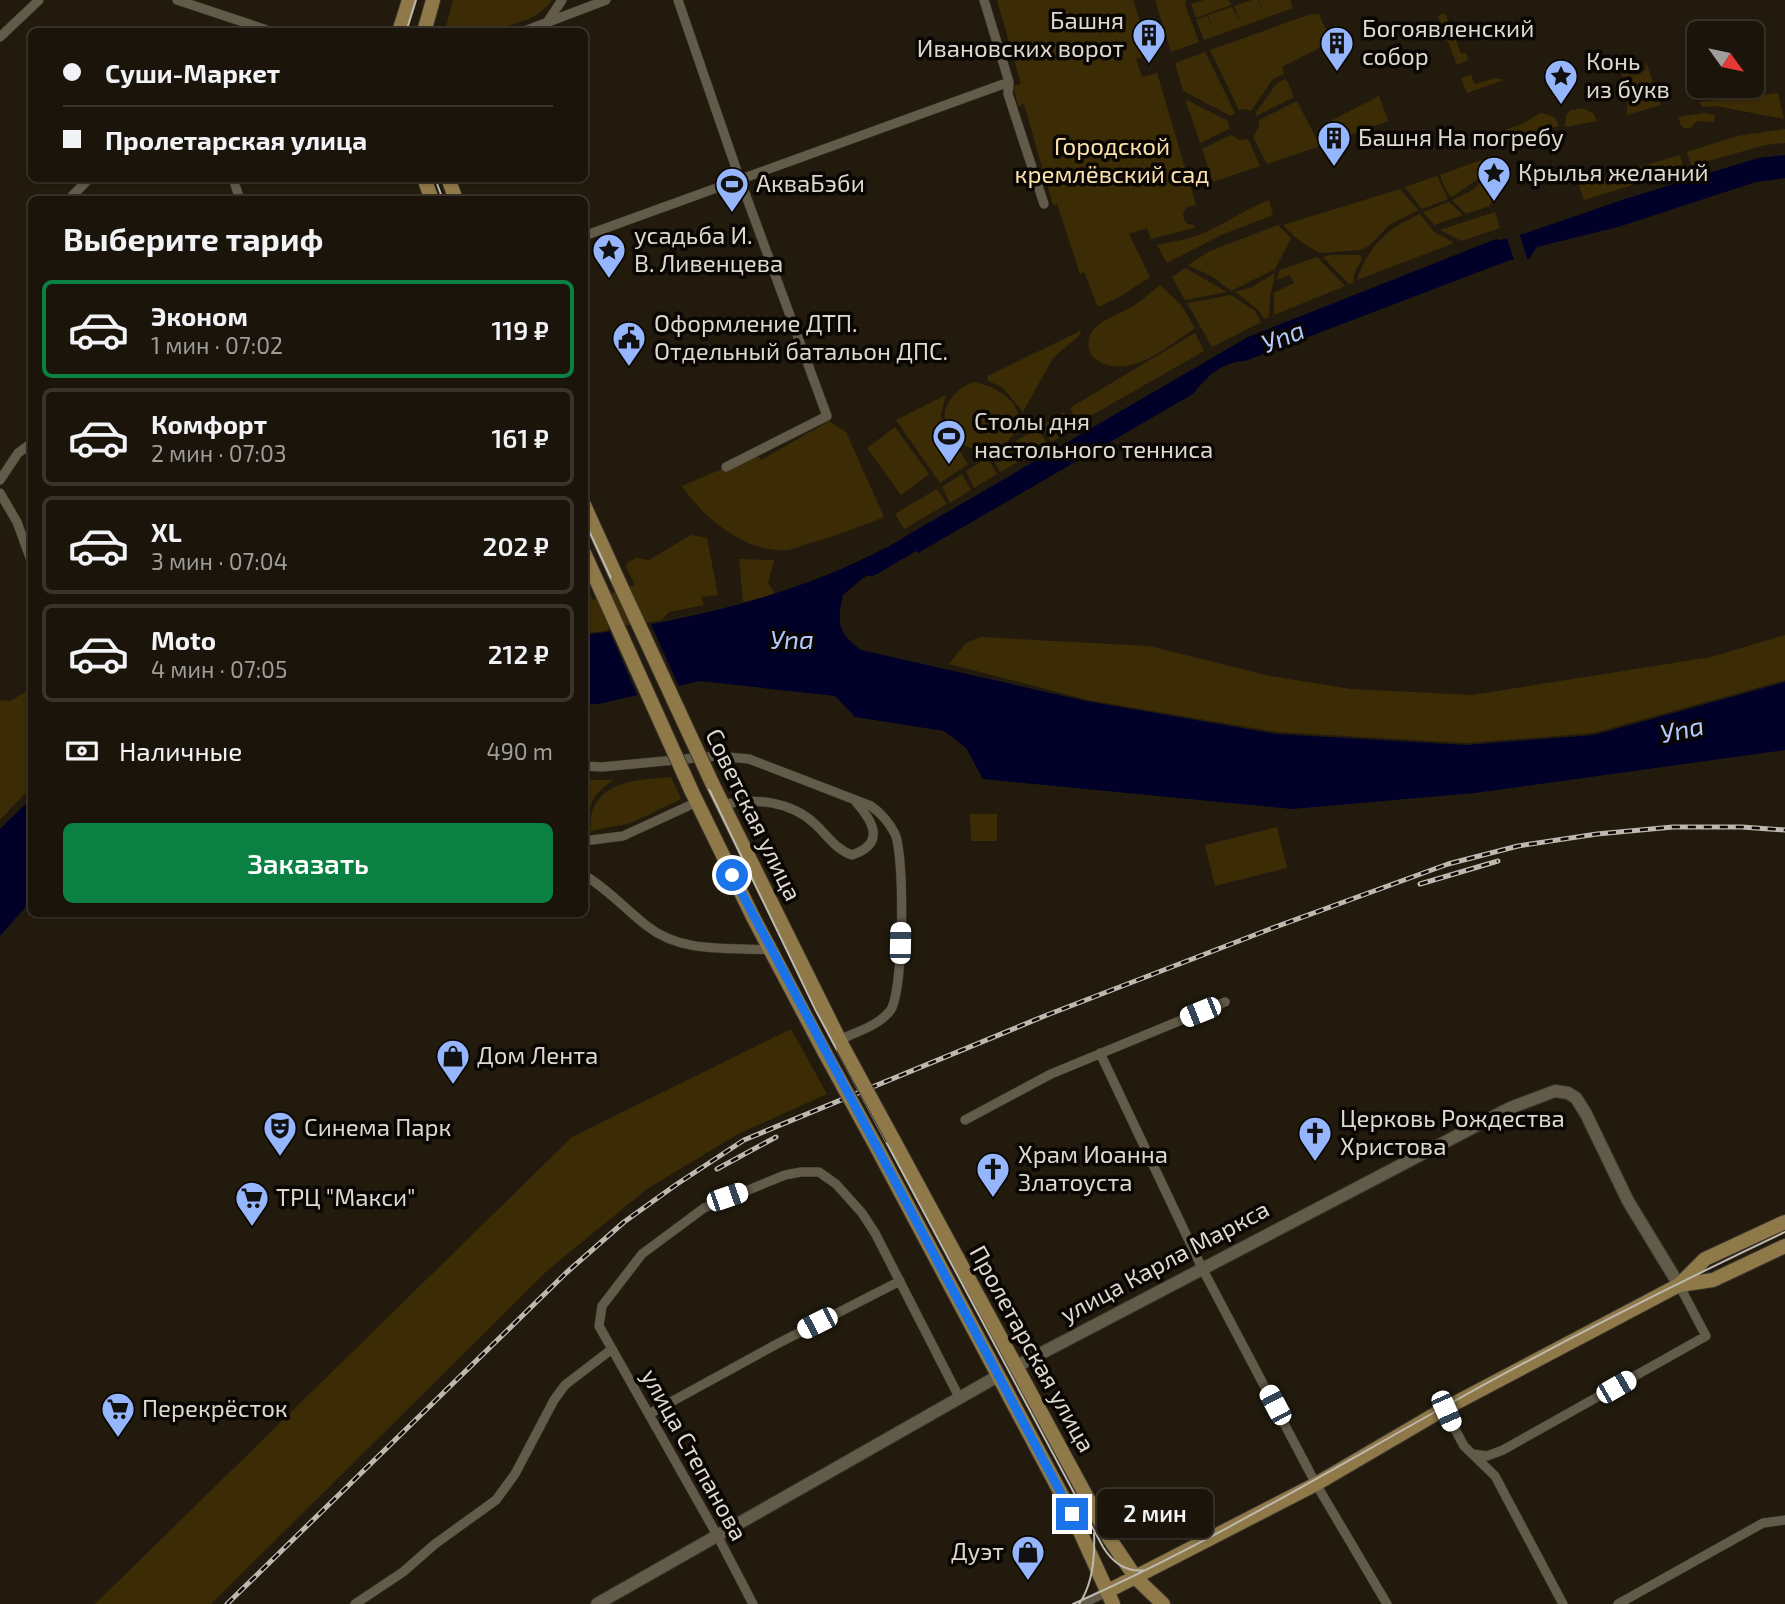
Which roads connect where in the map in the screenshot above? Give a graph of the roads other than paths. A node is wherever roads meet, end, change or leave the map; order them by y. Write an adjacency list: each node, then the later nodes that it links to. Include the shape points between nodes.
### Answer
1 (39, 0): 14 (street)
2 (177, 0): 10 (street)
3 (409, 0): 11 (main road)
4 (433, 0): 12 (main road)
5 (562, 0): 9 (street)
6 (606, 0): 9 (street)
7 (678, 0): 16 (street)
8 (984, 0): 15 (street)
9 (547, 22): 13 (street)
10 (261, 28)
11 (400, 28)
12 (425, 28)
13 (532, 28)
14 (0, 37)
15 (1009, 82): 16 (street); 19 (street)
16 (740, 179): 20 (street); 22 (street, via 827,416)
17 (86, 182): 18 (street)
18 (72, 196)
19 (1044, 204)
20 (588, 235)
21 (28, 446): 23 (street)
22 (726, 467)
23 (0, 480)
24 (0, 493): 26 (street)
25 (588, 514): 31 (main road, Советская улица, bridge)
26 (28, 552)
27 (588, 562): 29 (main road, Советская улица, bridge)
28 (588, 766): 30 (street, via 749,759)
29 (694, 797): 32 (street, via 623,836); 34 (main road, Советская улица)
30 (853, 800): 31 (street, via 873,824 874,834 862,852 852,855 794,809 764,802); 36 (street, via 882,814 899,851 899,988 891,1010)
31 (722, 805): 36 (main road, Советская улица)
32 (588, 840)
33 (588, 877): 34 (street, via 649,928 673,941 696,947)
34 (771, 950): 40 (main road, Советская улица, bridge)
35 (1225, 1002): 37 (street)
36 (841, 1043): 39 (main road, Советская улица, bridge)
37 (1100, 1053): 38 (street); 43 (street)
38 (965, 1120)
39 (892, 1139): 47 (main road, Пролетарская улица)
40 (877, 1148): 48 (main road, Пролетарская улица)
41 (1785, 1222): 45 (main road, via 1705,1259)
42 (1785, 1246): 45 (main road, via 1713,1280)
43 (1202, 1268): 45 (street, улица Карла Маркса, via 1510,1108 1555,1091 1576,1098 1628,1200); 47 (street, улица Карла Маркса); 53 (street)
44 (900, 1281): 46 (street, улица Степанова, via 862,1213 836,1184 819,1172 801,1171 704,1208 642,1254 602,1306 599,1326); 49 (street); 51 (street)
45 (1679, 1284): 50 (main road); 52 (street, via 1706,1336 1503,1450 1487,1456)
46 (612, 1349): 51 (street, улица Степанова); 58 (street, via 565,1385 496,1500)
47 (1016, 1367): 48 (main road, улица Карла Маркса); 56 (main road, Пролетарская улица, via 1109,1538)
48 (998, 1376): 49 (street, улица Карла Маркса); 57 (main road, Пролетарская улица, via 1072,1514)
49 (959, 1396): 55 (street, улица Карла Маркса)
50 (1444, 1409): 52 (street); 53 (main road)
51 (649, 1414): 55 (street, улица Степанова)
52 (1473, 1454): 64 (street, via 1495,1476)
53 (1316, 1484): 56 (main road); 63 (street)
54 (1785, 1521): 65 (street, via 1763,1524)
55 (717, 1535): 59 (street, улица Карла Маркса); 60 (street, улица Степанова)
56 (1136, 1578): 57 (main road); 62 (main road, Пролетарская улица)
57 (1110, 1598): 61 (street)
58 (355, 1604)
59 (597, 1604)
60 (753, 1604)
61 (1082, 1604)
62 (1163, 1604)
63 (1387, 1604)
64 (1563, 1604)
65 (1618, 1604)

